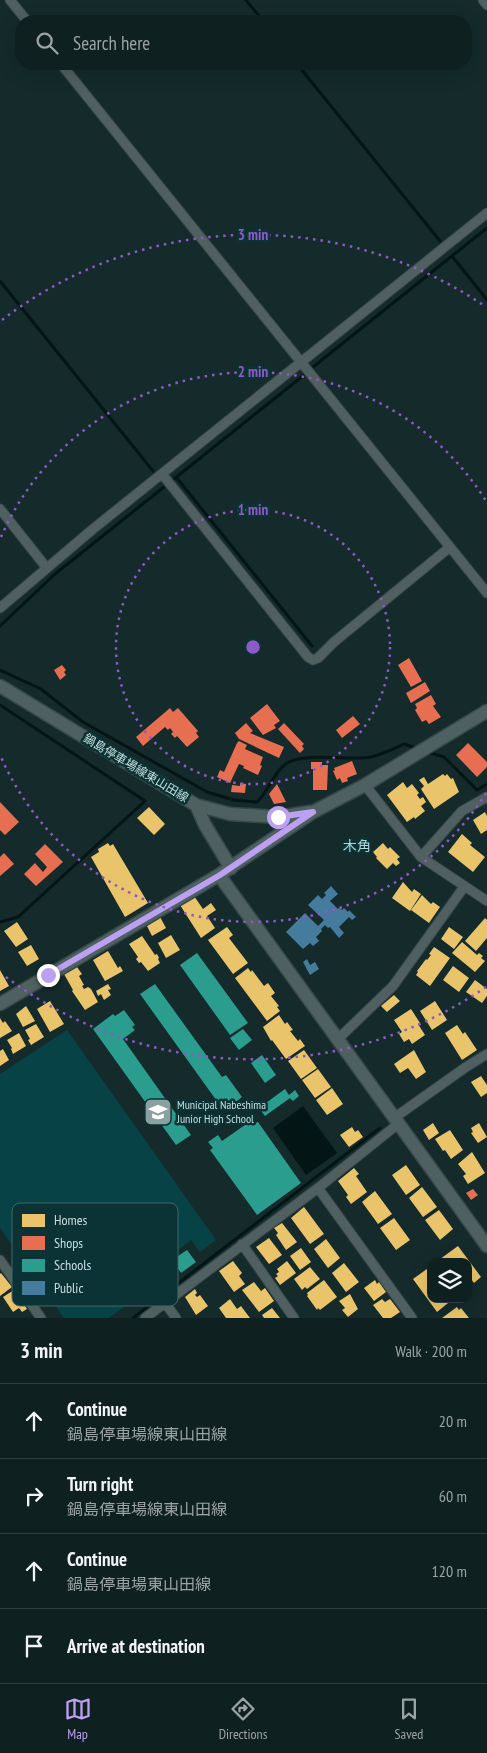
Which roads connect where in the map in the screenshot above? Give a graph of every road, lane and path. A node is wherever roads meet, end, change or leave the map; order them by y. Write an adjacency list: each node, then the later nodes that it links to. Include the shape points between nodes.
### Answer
1 (10, 0): 4 (street)
2 (483, 0): 3 (street)
3 (487, 5)
4 (22, 15)
5 (66, 70): 7 (street)
6 (487, 213): 7 (street)
7 (302, 362): 8 (street); 10 (street)
8 (162, 474): 10 (street, via 313,660); 11 (street)
9 (0, 510): 11 (street)
10 (450, 547): 12 (street)
11 (46, 567): 13 (street)
12 (487, 593)
13 (0, 608)
14 (0, 686): 18 (main road, 鍋島停車場線東山田線)
15 (487, 711): 16 (main road, 鍋島停車場線東山田線)
16 (364, 785): 19 (main road, 鍋島停車場線東山田線); 20 (street)
17 (487, 797): 20 (street, via 462,811)
18 (196, 805): 19 (main road, 鍋島停車場線東山田線, via 230,814 278,817); 21 (main road)
19 (313, 812): 21 (main road, 鍋島停車場線東山田線)
20 (421, 857): 23 (street)
21 (231, 868): 22 (main road, 鍋島停車場線東山田線)
22 (220, 875): 25 (main road, 鍋島停車場線東山田線); 26 (main road)
23 (464, 886): 24 (street); 26 (street, via 393,986)
24 (487, 901)
25 (0, 1004)
26 (338, 1039): 28 (main road)
27 (487, 1054): 28 (street)
28 (396, 1121): 29 (street); 31 (main road)
29 (318, 1188): 30 (street); 40 (street)
30 (242, 1244): 34 (street); 39 (street)
31 (487, 1246)
32 (0, 1260): 33 (street)
33 (12, 1279)
34 (178, 1293)
35 (161, 1306): 37 (street)
36 (167, 1306): 38 (street)
37 (145, 1318)
38 (176, 1318)
39 (294, 1318)
40 (412, 1318)

